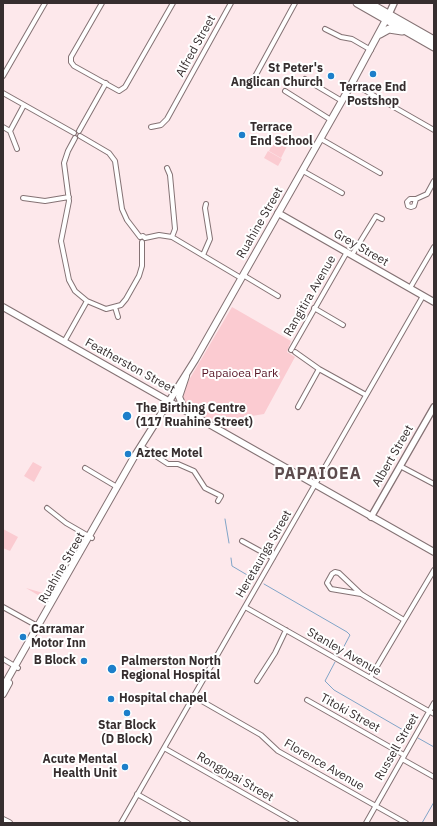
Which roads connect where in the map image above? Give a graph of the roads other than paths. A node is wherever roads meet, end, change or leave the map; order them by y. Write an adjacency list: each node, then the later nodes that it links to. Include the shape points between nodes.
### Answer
1 (45, 3): 16 (street)
2 (102, 3): 19 (street, via 71,62)
3 (173, 3): 19 (street, via 122,91)
4 (232, 3): 27 (street, Alfred Street, via 165,122)
5 (296, 3): 18 (street)
6 (357, 3): 9 (highway)
7 (370, 3): 9 (highway)
8 (394, 3): 9 (street, Ruahine Street)
9 (388, 17): 11 (main road, Ruahine Street); 12 (highway); 13 (highway)
10 (326, 29): 15 (street, via 340,37 352,39)
11 (380, 34): 12 (highway, via 394,28); 15 (main road, Ruahine Street)
12 (412, 34): 14 (highway)
13 (434, 40)
14 (434, 47)
15 (370, 50): 20 (main road, Ruahine Street)
16 (3, 76)
17 (305, 79): 23 (street)
18 (252, 82)
19 (106, 83): 30 (street)
20 (352, 83): 23 (main road, Ruahine Street); 28 (street)
21 (285, 91): 25 (street)
22 (3, 93): 24 (street)
23 (342, 101): 25 (main road, Ruahine Street)
24 (24, 105): 29 (street); 31 (street)
25 (331, 120): 34 (main road, Ruahine Street)
26 (3, 127): 29 (street)
27 (152, 127)
28 (434, 130)
29 (10, 131): 35 (street)
30 (79, 131): 31 (street); 32 (street)
31 (74, 133): 33 (street)
32 (80, 136): 33 (street); 48 (street, via 109,153 115,161 122,209)
33 (75, 138): 41 (street, via 64,163)
34 (320, 139): 37 (main road, Ruahine Street); 38 (street)
35 (17, 149)
36 (167, 168): 47 (street, via 170,175 174,229)
37 (302, 171): 40 (street); 45 (main road, Ruahine Street)
38 (380, 173)
39 (434, 181): 43 (street, via 427,194)
40 (342, 193)
41 (69, 197): 42 (street, via 45,201); 56 (street, via 61,246 69,280 75,292)
42 (23, 198)
43 (416, 199)
44 (206, 204): 51 (street, via 204,208 210,239)
45 (278, 213): 50 (street, Grey Street); 52 (main road, Ruahine Street)
46 (382, 219): 50 (street, Rangitira Avenue, via 376,216)
47 (172, 237): 48 (street); 51 (street)
48 (142, 239): 59 (street, via 142,266 139,276 126,299)
49 (434, 247): 53 (street)
50 (349, 254): 53 (street, Grey Street); 60 (street, Rangitira Avenue)
51 (202, 256): 52 (street)
52 (242, 277): 54 (street); 65 (main road, Ruahine Street)
53 (410, 288): 55 (street, Grey Street)
54 (278, 296)
55 (423, 296): 57 (street, Grey Street); 66 (street, Heretaunga Street)
56 (87, 301): 59 (street, via 106,309); 63 (street)
57 (434, 302)
58 (3, 307): 63 (main road, Featherston Street)
59 (115, 307): 61 (street)
60 (314, 308): 62 (street); 64 (street, Rangitira Avenue, via 293,351)
61 (118, 317)
62 (343, 325)
63 (64, 342): 67 (main road, Featherston Street)
64 (319, 369): 66 (street); 68 (street)
65 (186, 373): 67 (main road, Ruahine Street); 70 (main road, via 179,397)
66 (366, 396): 74 (street, Heretaunga Street)
67 (169, 402): 70 (main road, Featherston Street); 71 (main road, Ruahine Street)
68 (298, 407)
69 (434, 407): 72 (street, Albert Street)
70 (185, 409): 74 (main road, Featherston Street)
71 (140, 449): 76 (main road, Ruahine Street); 77 (street, via 168,464 176,463 194,471 205,488 221,496); 80 (main road, Ruahine Street)
72 (400, 466): 75 (street); 79 (street, Albert Street)
73 (85, 468): 76 (street)
74 (315, 484): 79 (main road, Featherston Street); 83 (street, Heretaunga Street)
75 (434, 484)
76 (117, 487): 80 (main road, Ruahine Street)
77 (218, 501)
78 (47, 508): 80 (street, via 66,523)
79 (371, 517): 82 (main road, Featherston Street)
80 (91, 537): 89 (main road, Ruahine Street)
81 (242, 542): 83 (street)
82 (434, 552)
83 (273, 558): 87 (street, Heretaunga Street)
84 (434, 570): 88 (street)
85 (361, 594): 85 (street, via 339,573 332,574 327,583 331,589); 88 (street)
86 (3, 607): 89 (street)
87 (245, 607): 90 (street, Stanley Avenue); 97 (street, Heretaunga Street)
88 (404, 620): 93 (street)
89 (39, 627): 92 (main road, Ruahine Street)
90 (286, 630): 93 (street, Stanley Avenue); 94 (street)
91 (3, 659): 92 (street)
92 (16, 667): 95 (main road, Ruahine Street); 96 (main road, Ruahine Street)
93 (370, 678): 100 (street, Stanley Avenue)
94 (257, 681)
95 (3, 687)
96 (3, 694)
97 (193, 696): 102 (street, Heretaunga Street); 106 (street, Florence Avenue, via 261,734 278,751)
98 (307, 700): 103 (street, Titoki Street)
99 (434, 703): 100 (street, Russell Street)
100 (429, 712): 101 (street, Stanley Avenue); 103 (street, Russell Street)
101 (434, 714)
102 (164, 748): 105 (street, Heretaunga Street); 111 (street, Rongopai Street)
103 (403, 757): 104 (street, Titoki Street); 106 (street, Russell Street)
104 (434, 777)
105 (137, 794): 109 (street, Heretaunga Street); 110 (street)
106 (375, 805): 112 (street, Russell Street); 113 (street, Florence Avenue)
107 (3, 820): 108 (main road)
108 (9, 823)
109 (121, 823)
110 (188, 823)
111 (296, 823)
112 (366, 823)
113 (406, 823)

